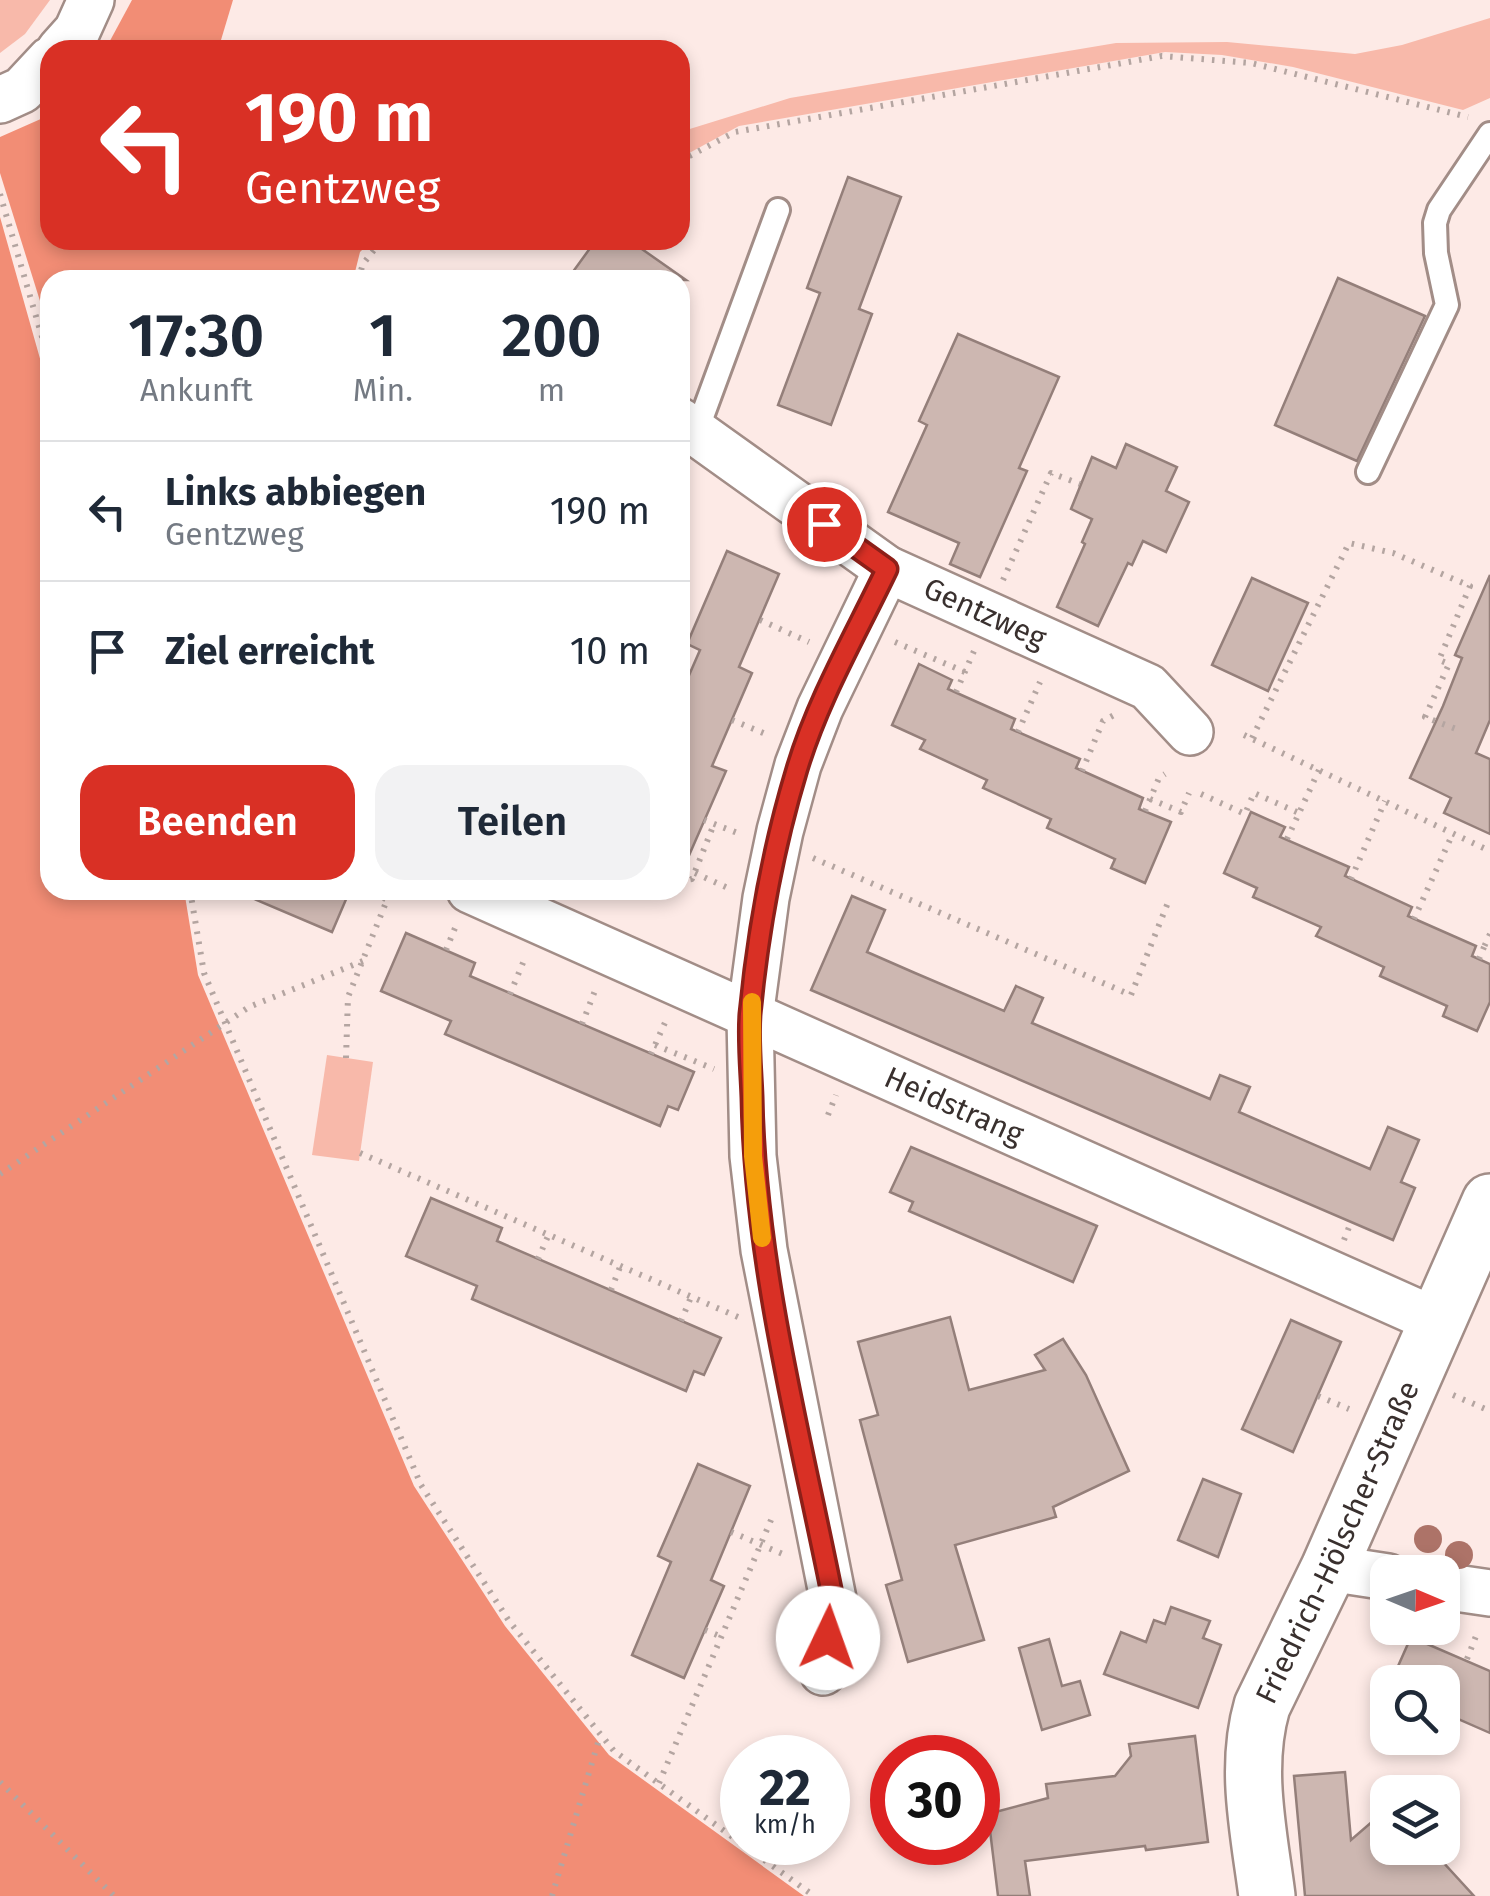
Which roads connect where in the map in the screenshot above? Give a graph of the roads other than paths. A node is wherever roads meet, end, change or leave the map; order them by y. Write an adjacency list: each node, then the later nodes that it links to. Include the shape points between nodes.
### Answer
1 (91, 0): 2 (street)
2 (70, 40)
3 (40, 71): 4 (street)
4 (0, 100)
5 (1490, 134): 9 (lane, via 1438,210 1436,254 1447,305)
6 (778, 210): 7 (lane)
7 (690, 422)
8 (690, 428): 10 (street, Gentzweg)
9 (1368, 472)
10 (887, 569): 11 (street, Gentzweg, via 984,625 1148,687); 13 (street, via 798,764 766,898)
11 (1190, 732)
12 (464, 904): 13 (street, Heidstrang)
13 (750, 1017): 15 (street, Heidstrang); 20 (street, via 753,1156 764,1250 834,1604)
14 (1488, 1213): 15 (street, Friedrich-Hölscher-Straße)
15 (1439, 1322): 16 (street, Friedrich-Hölscher-Straße)
16 (1330, 1568): 17 (street); 21 (street, Friedrich-Hölscher-Straße, via 1256,1728 1252,1775)
17 (1370, 1574)
18 (1460, 1594): 19 (street)
19 (1487, 1605)
20 (823, 1672)
21 (1267, 1896)

